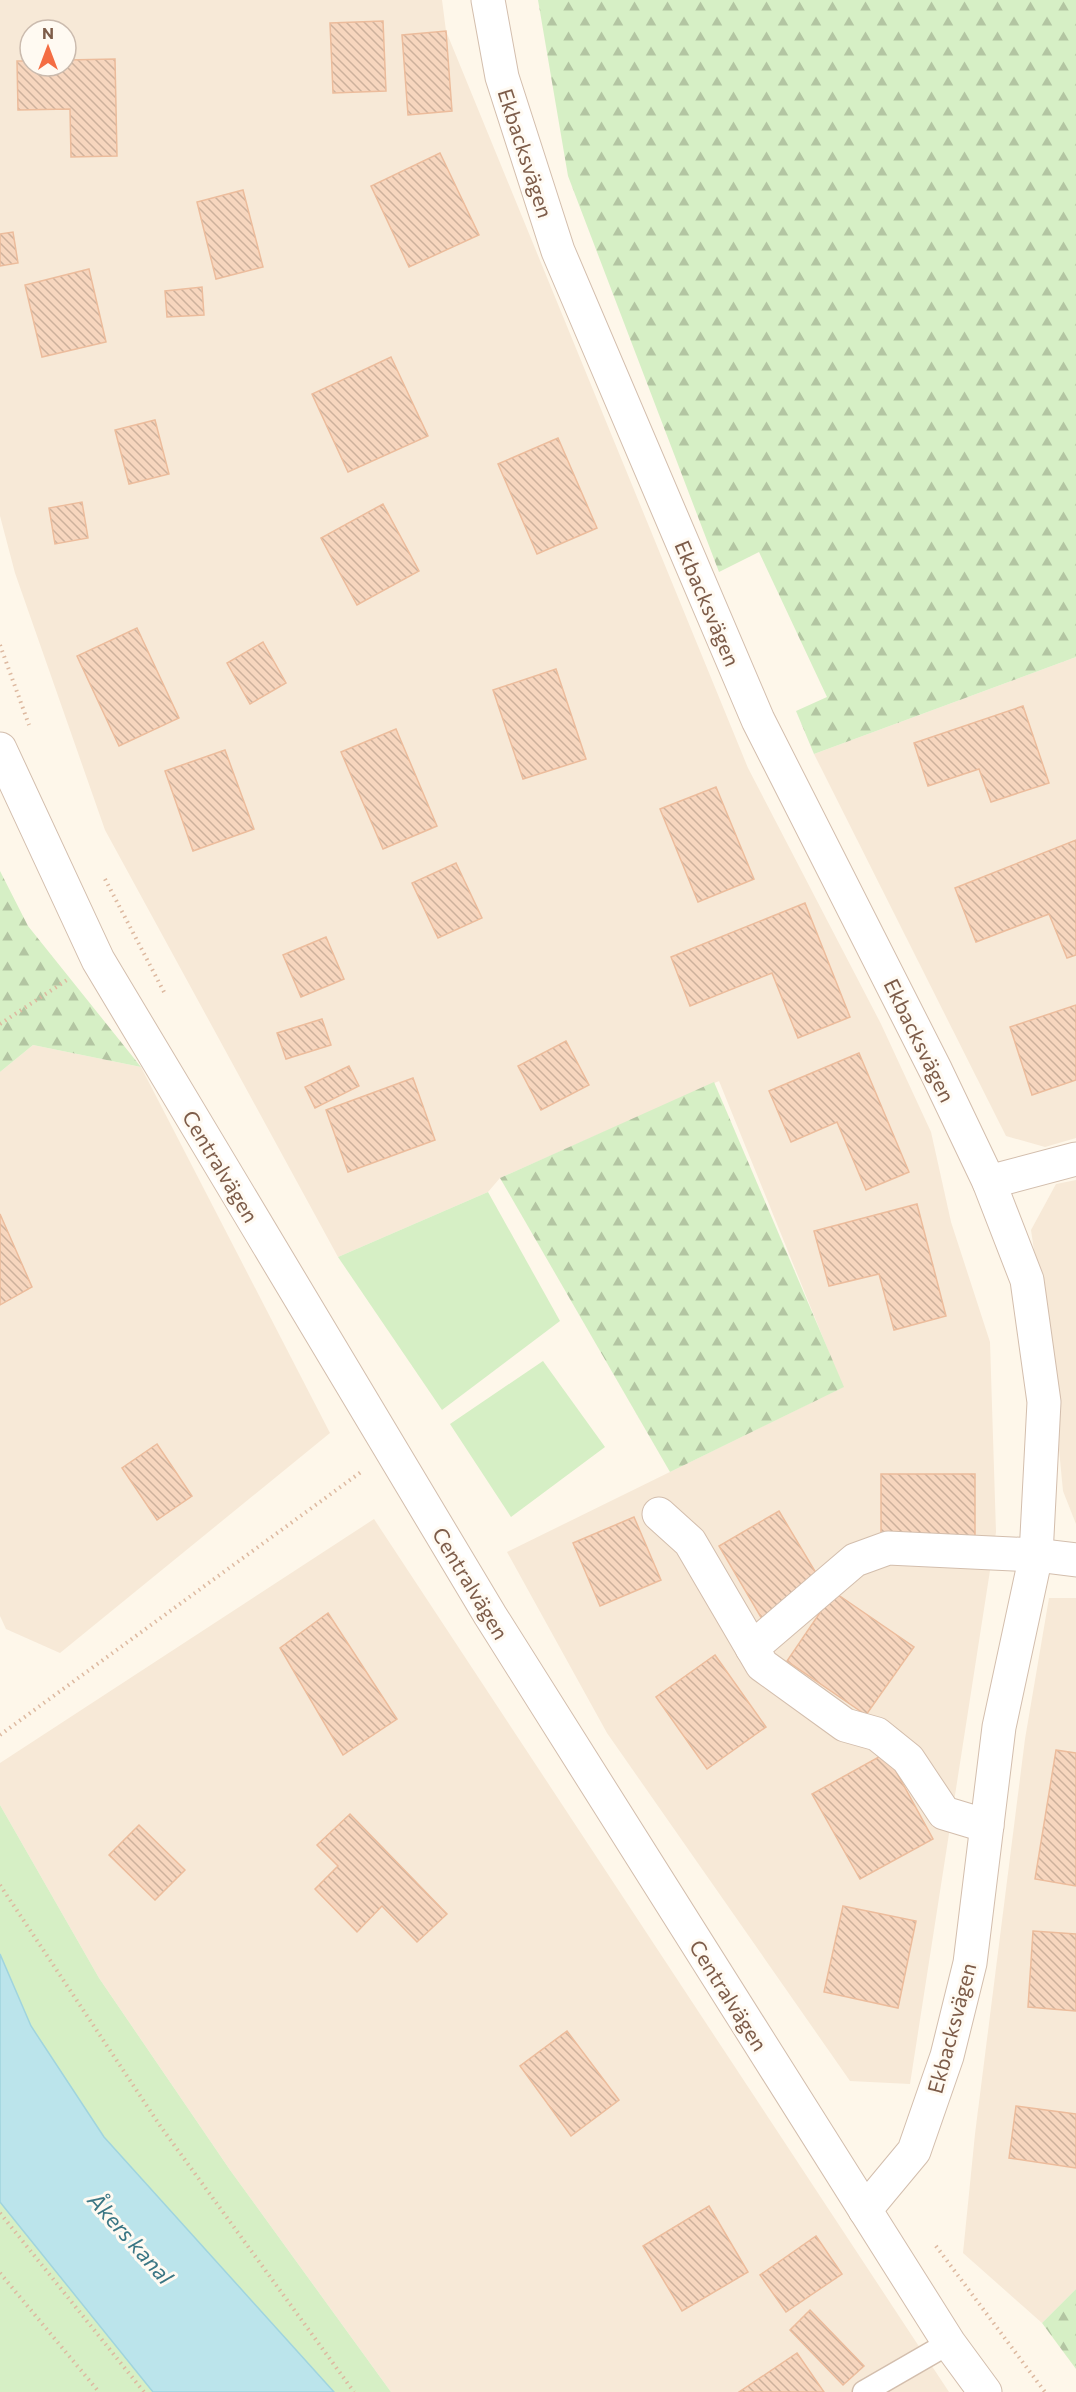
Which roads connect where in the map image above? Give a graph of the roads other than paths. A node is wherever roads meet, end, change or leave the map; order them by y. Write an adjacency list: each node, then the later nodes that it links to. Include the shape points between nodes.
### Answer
1 (488, 0): 4 (street, Ekbacksvägen, via 502,77 558,251 758,720)
2 (0, 749): 10 (street, Centralvägen, via 98,960 496,1625)
3 (1076, 1159): 4 (street)
4 (988, 1182): 6 (street, Ekbacksvägen, via 1027,1280 1044,1402)
5 (659, 1514): 8 (street, via 690,1542)
6 (1036, 1555): 7 (street); 8 (street, via 888,1548 855,1560); 9 (street, Ekbacksvägen, via 999,1727)
7 (1076, 1560)
8 (752, 1648): 9 (street, via 762,1665 845,1725 877,1734 908,1759 944,1814)
9 (987, 1826): 10 (street, Ekbacksvägen, via 970,1963 947,2056 914,2151)
10 (865, 2210): 11 (street, Centralvägen)
11 (949, 2343): 12 (lane); 13 (street, Centralvägen)
12 (864, 2392)
13 (985, 2392)

